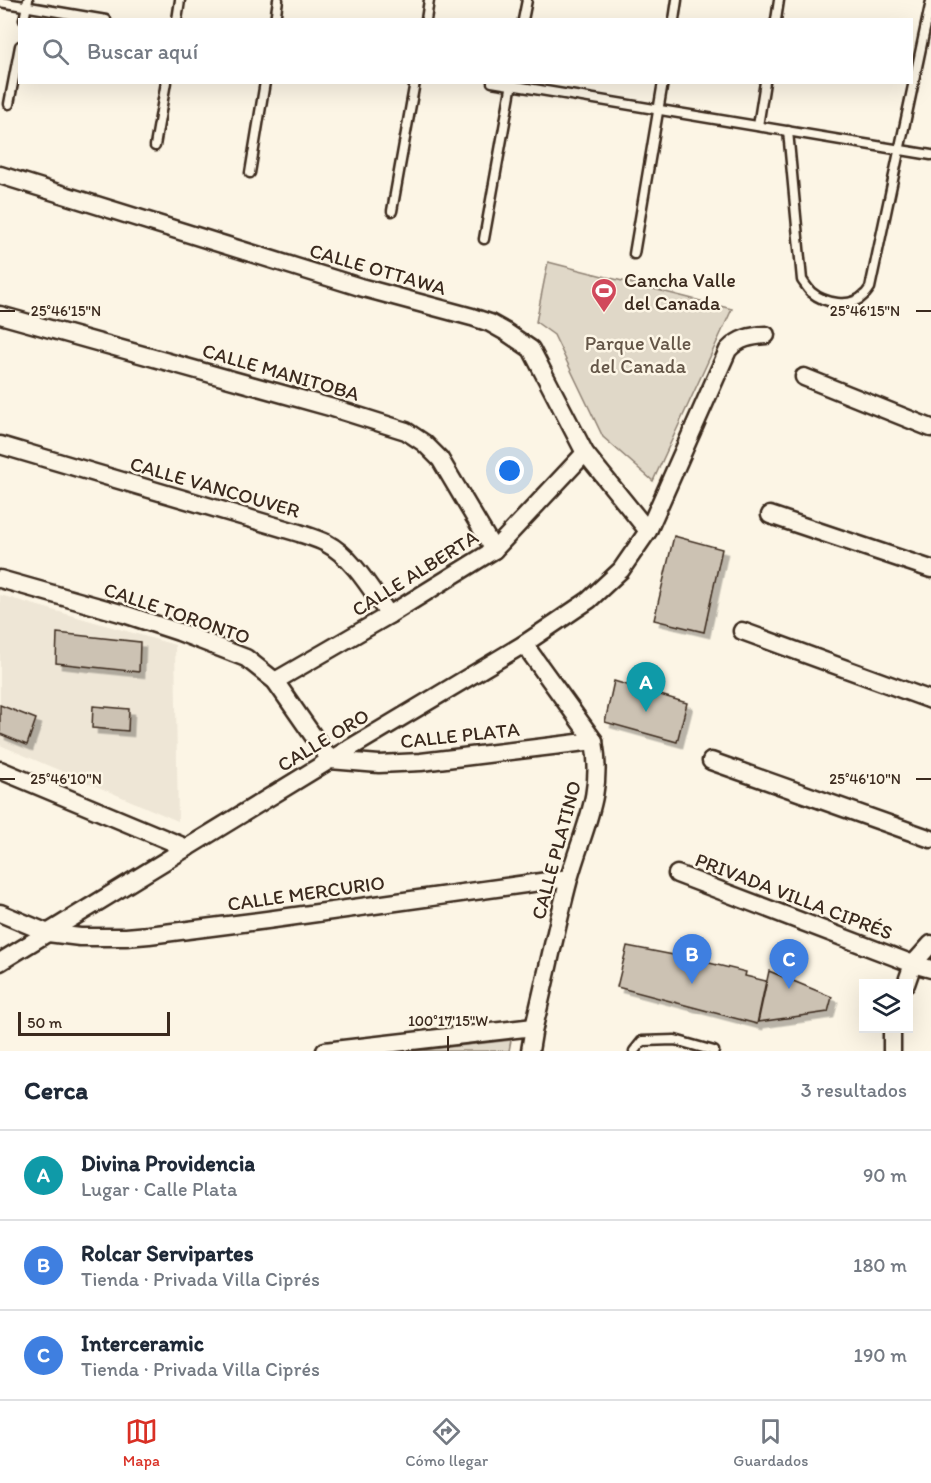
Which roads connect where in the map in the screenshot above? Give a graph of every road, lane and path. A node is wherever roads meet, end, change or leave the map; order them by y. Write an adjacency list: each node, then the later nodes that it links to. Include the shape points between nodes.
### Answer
1 (180, 0): 12 (lane)
2 (278, 0): 13 (lane)
3 (429, 0): 14 (lane)
4 (527, 0): 15 (lane)
5 (677, 0): 16 (lane)
6 (779, 0): 17 (lane)
7 (931, 1): 30 (lane)
8 (0, 2): 9 (lane)
9 (27, 3): 10 (lane); 11 (lane)
10 (24, 18)
11 (97, 18)
12 (177, 18)
13 (275, 18)
14 (426, 18)
15 (523, 18)
16 (674, 18)
17 (776, 18)
18 (18, 57): 25 (lane)
19 (166, 84): 29 (lane)
20 (265, 84): 32 (lane)
21 (415, 84): 34 (lane)
22 (512, 84): 26 (lane); 35 (lane)
23 (663, 84): 26 (lane)
24 (765, 84): 27 (lane)
25 (9, 104)
26 (658, 110): 27 (lane); 36 (lane)
27 (758, 126): 28 (lane)
28 (788, 131): 30 (lane); 30 (lane, via 802,280 823,300 838,303 854,302 870,288)
29 (155, 146)
30 (900, 149): 31 (lane)
31 (931, 154)
32 (250, 173)
33 (0, 175): 42 (street, CALLE OTTAWA, via 360,287 490,323 531,350)
34 (392, 211)
35 (484, 239)
36 (634, 254)
37 (0, 315): 45 (street, CALLE MANITOBA, via 406,431 440,459)
38 (766, 335): 44 (street, CALLE ORO, via 740,340 728,350)
39 (804, 377): 40 (street)
40 (931, 428)
41 (0, 445): 48 (street, CALLE VANCOUVER, via 327,543 356,568)
42 (585, 453): 44 (street, CALLE OTTAWA); 45 (street, CALLE ALBERTA)
43 (770, 514): 46 (street)
44 (648, 531): 50 (street, CALLE ORO, via 605,587)
45 (494, 550): 48 (street, CALLE ALBERTA)
46 (931, 569)
47 (0, 579): 51 (street, CALLE TORONTO, via 179,632 246,658)
48 (389, 615): 51 (street, CALLE ALBERTA)
49 (742, 631): 52 (street)
50 (524, 644): 53 (street); 54 (street, CALLE ORO)
51 (276, 681): 54 (street, CALLE TORONTO)
52 (931, 700)
53 (594, 741): 54 (street, CALLE PLATA, via 421,762); 60 (street, CALLE PLATINO, via 597,783)
54 (330, 760): 58 (street, CALLE ORO)
55 (711, 761): 57 (street)
56 (0, 770): 58 (street)
57 (931, 839)
58 (187, 848): 62 (street, CALLE ORO)
59 (677, 874): 65 (street, PRIVADA VILLA CIPRÉS)
60 (569, 878): 62 (street, CALLE MERCURIO, via 149,935 102,938); 68 (street, CALLE PLATINO)
61 (0, 913): 62 (street, CALLE MERCURIO)
62 (48, 933): 64 (street, CALLE ORO)
63 (931, 944): 65 (street)
64 (0, 962)
65 (913, 964): 66 (street, PRIVADA VILLA CIPRÉS); 67 (street)
66 (931, 969)
67 (908, 979)
68 (534, 1027): 70 (street); 71 (street, CALLE PLATINO)
69 (892, 1033): 74 (street)
70 (325, 1051)
71 (530, 1051)
72 (634, 1051): 73 (lane, via 642,1041 675,1040)
73 (714, 1051)
74 (892, 1051)

